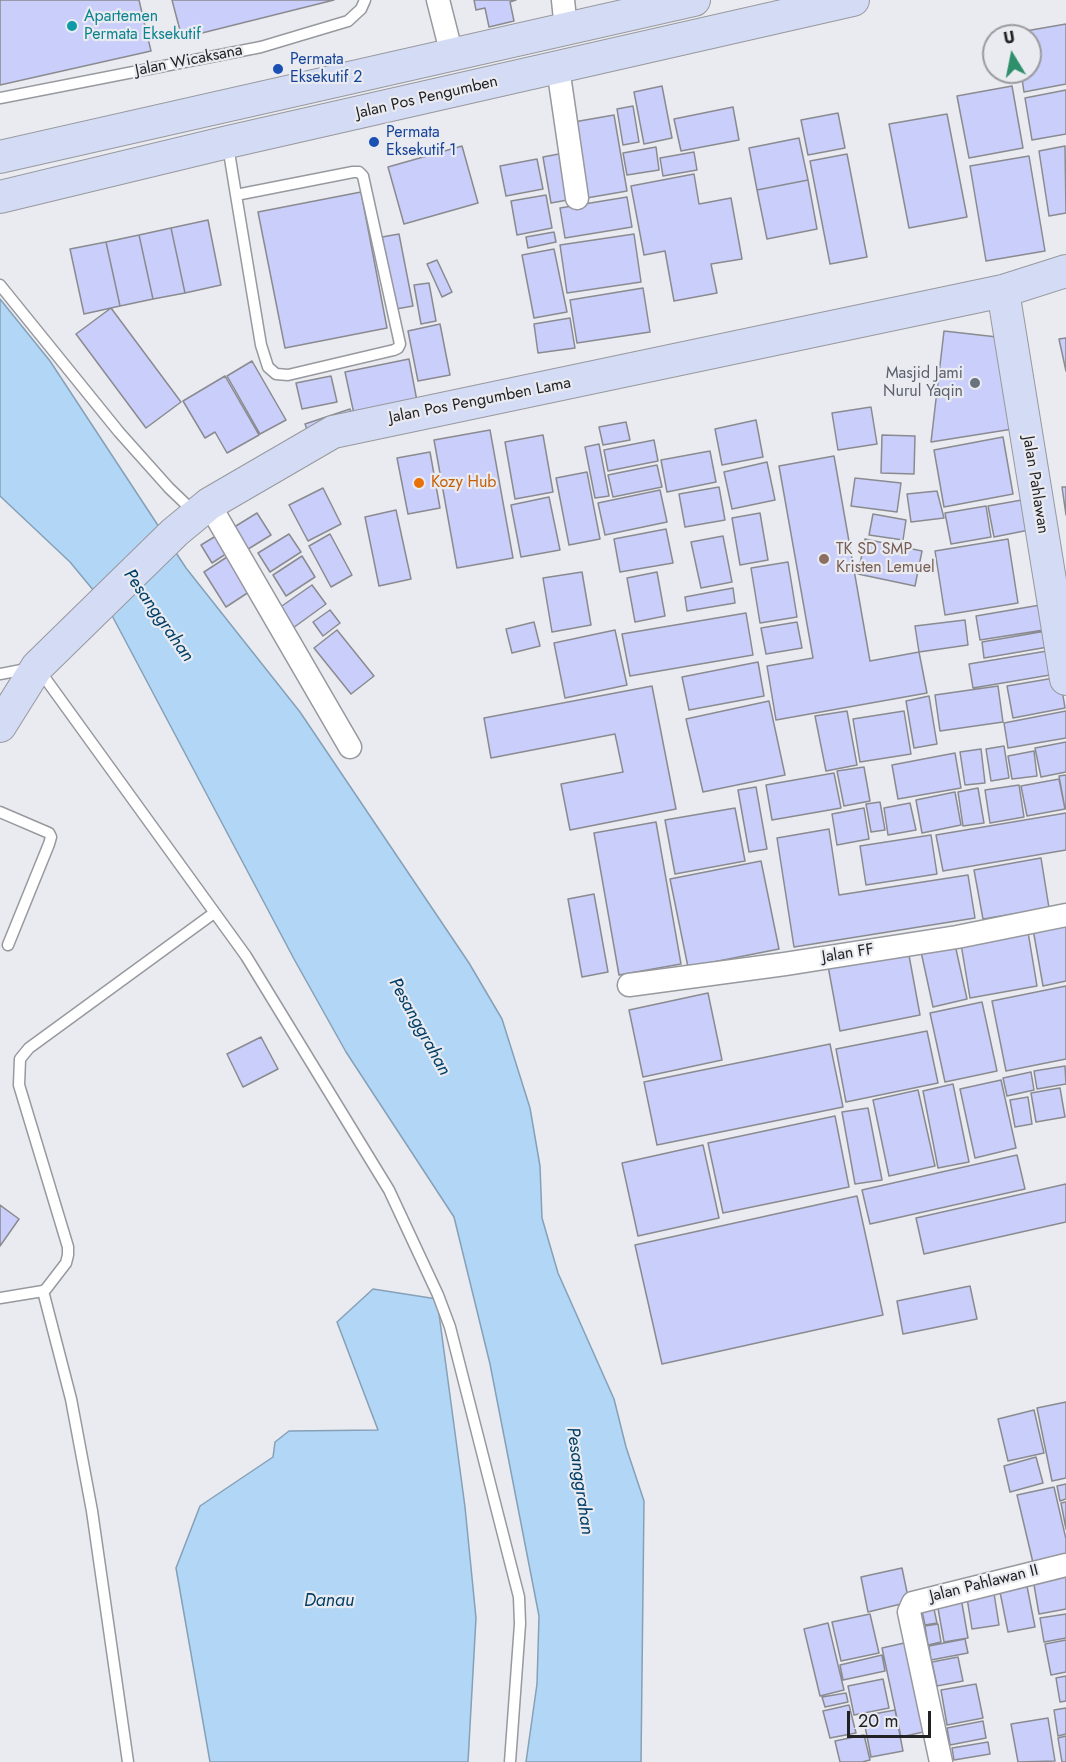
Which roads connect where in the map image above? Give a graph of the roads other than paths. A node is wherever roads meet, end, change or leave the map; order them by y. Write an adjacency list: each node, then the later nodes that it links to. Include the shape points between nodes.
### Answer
1 (365, 0): 8 (lane, Jalan Wicaksana, via 348,21 261,47)
2 (438, 0): 6 (street)
3 (694, 0): 5 (main road)
4 (854, 0): 7 (main road, Jalan Pos Pengumben)
5 (564, 15): 6 (main road)
6 (449, 41): 10 (main road)
7 (558, 69): 9 (main road, Jalan Pos Pengumben); 13 (street)
8 (0, 98)
9 (228, 142): 11 (lane); 12 (main road, Jalan Pos Pengumben)
10 (0, 158)
11 (236, 195): 11 (lane, via 359,172 363,176 398,348 288,375 272,372 261,345)
12 (0, 197)
13 (577, 198)
14 (1066, 271): 16 (main road, Jalan Pos Pengumben Lama)
15 (0, 285): 17 (lane, via 119,432)
16 (1003, 291): 17 (main road, Jalan Pos Pengumben Lama, via 333,432); 20 (main road, Jalan Pahlawan)
17 (194, 517): 18 (main road, Jalan Pos Pengumben Lama); 22 (street)
18 (37, 667): 19 (lane); 21 (main road, Jalan Pos Pengumben Lama); 24 (lane)
19 (0, 674)
20 (1066, 679)
21 (0, 726)
22 (350, 747)
23 (0, 812): 26 (lane, via 51,837)
24 (214, 913): 28 (lane, via 29,1048 20,1059 19,1086 69,1255); 32 (lane, via 246,956 389,1190 450,1326 519,1597)
25 (1066, 915): 27 (street, Jalan FF, via 957,937)
26 (8, 945)
27 (629, 985)
28 (43, 1291): 29 (lane); 31 (lane, via 71,1399 92,1511)
29 (0, 1298)
30 (1066, 1565): 33 (street, Jalan Pahlawan II, via 913,1603 909,1612)
31 (128, 1762)
32 (510, 1762)
33 (941, 1762)

